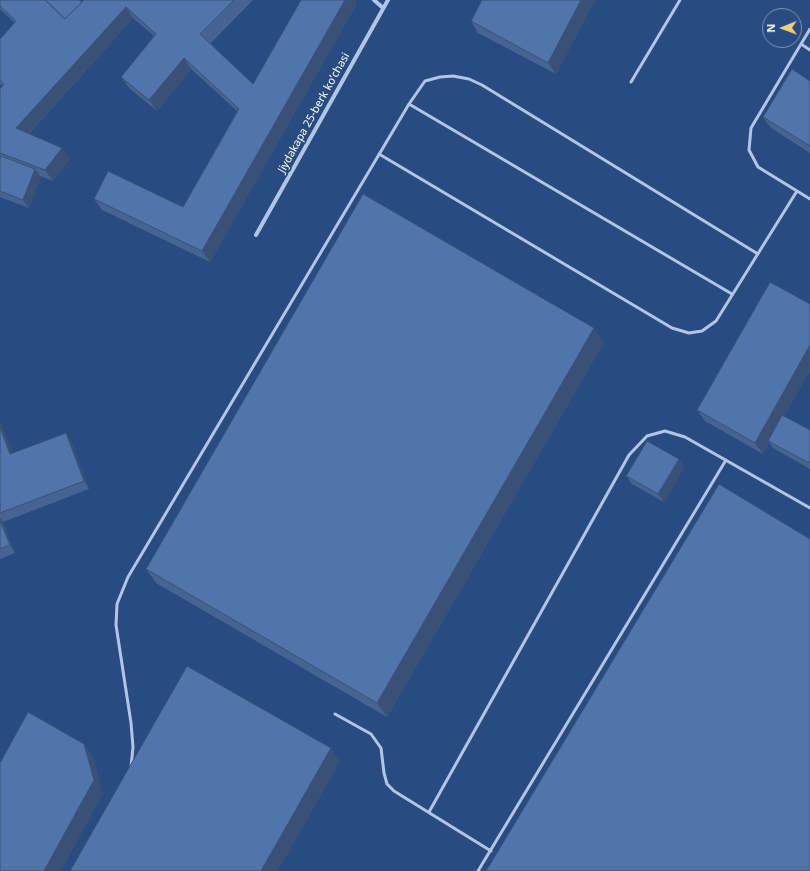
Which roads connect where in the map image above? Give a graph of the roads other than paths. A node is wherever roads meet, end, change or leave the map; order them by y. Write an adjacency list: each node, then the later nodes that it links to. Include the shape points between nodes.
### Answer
1 (374, 0): 4 (street)
2 (388, 0): 4 (street, Jiydakapa 25-berk koʼchasi)
3 (680, 0): 8 (lane)
4 (383, 8): 13 (street, Jiydakapa 25-berk koʼchasi)
5 (810, 29): 6 (lane)
6 (802, 42)
7 (799, 48): 11 (lane, via 751,128 749,150 758,167)
8 (631, 82)
9 (409, 104): 10 (lane); 14 (lane, via 425,81 453,76 475,82); 15 (lane)
10 (379, 154): 15 (lane, via 672,328 689,333 702,331 716,321); 19 (lane, via 128,577 117,604 116,625 133,747)
11 (797, 191): 12 (lane); 14 (lane)
12 (810, 199)
13 (256, 235)
14 (758, 254): 15 (lane)
15 (732, 294)
16 (726, 460): 17 (lane); 20 (lane, via 685,437 665,431 647,436 629,456); 21 (lane)
17 (810, 508)
18 (335, 714): 20 (lane, via 371,734 380,748 387,784)
19 (129, 774)
20 (429, 812): 21 (lane)
21 (491, 851): 22 (lane)
22 (478, 871)

